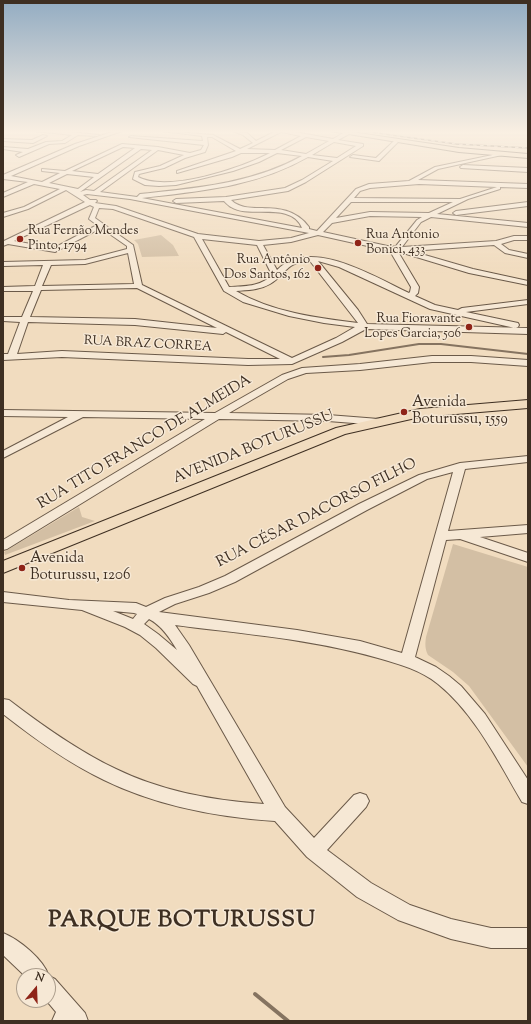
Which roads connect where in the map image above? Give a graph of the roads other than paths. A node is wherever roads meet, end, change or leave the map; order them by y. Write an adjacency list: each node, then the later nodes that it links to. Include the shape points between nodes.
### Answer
1 (17, 179): 10 (street)
2 (52, 179): 13 (street)
3 (96, 179): 19 (street)
4 (115, 179): 20 (street)
5 (138, 179): 14 (street)
6 (197, 179): 14 (street)
7 (252, 179): 18 (street, via 227,186); 21 (street)
8 (308, 179): 21 (street, via 282,191)
9 (416, 179): 11 (street)
10 (33, 182): 13 (street); 22 (street)
11 (411, 182): 15 (street); 28 (street, via 363,187)
12 (528, 182): 15 (street)
13 (42, 184): 17 (street)
14 (160, 184): 18 (street)
15 (511, 186): 16 (street); 29 (street)
16 (528, 186)
17 (65, 188): 19 (street); 33 (street)
18 (186, 191): 24 (street)
19 (78, 193): 20 (street); 30 (street)
20 (95, 193): 23 (street)
21 (266, 193): 26 (street)
22 (3, 195)
23 (110, 197): 24 (street); 25 (street); 30 (street)
24 (130, 197): 25 (street); 27 (street)
25 (118, 198): 27 (street)
26 (226, 199): 27 (street); 38 (street, via 238,208 273,210 291,215 305,224)
27 (142, 200): 38 (street)
28 (349, 200): 29 (street); 35 (street)
29 (461, 200): 34 (street)
30 (89, 202): 32 (street); 42 (street)
31 (528, 204): 34 (street)
32 (97, 206): 37 (street, via 91,217); 40 (street, via 114,207)
33 (4, 215)
34 (430, 216): 35 (street, via 369,214); 36 (street); 47 (street, via 419,221)
35 (331, 221): 39 (street)
36 (528, 225)
37 (100, 226): 45 (street, via 58,250); 46 (street, via 127,242)
38 (305, 231): 39 (street)
39 (319, 233): 43 (street, via 291,240); 47 (street)
40 (197, 236): 43 (street); 57 (street)
41 (528, 238): 44 (street, via 514,238)
42 (4, 243): 45 (street)
43 (259, 243): 52 (street)
44 (496, 243): 47 (street); 48 (street, via 508,252)
45 (34, 248): 51 (street)
46 (132, 250): 50 (street, via 86,262); 54 (street)
47 (398, 250): 53 (street, via 472,271); 58 (street, via 415,287 414,293)
48 (528, 256)
49 (312, 259): 52 (street, via 294,261); 58 (street, via 338,263); 63 (street)
50 (48, 263): 51 (street); 55 (street)
51 (3, 264)
52 (276, 275): 57 (street, via 262,285)
53 (528, 283)
54 (138, 286): 55 (street); 66 (street)
55 (38, 288): 56 (street); 62 (street)
56 (3, 289)
57 (227, 289): 63 (street, via 246,300 289,314)
58 (409, 296): 60 (street, via 433,307)
59 (528, 302): 60 (street)
60 (452, 311): 64 (street)
61 (3, 319): 62 (street)
62 (25, 319): 66 (street, via 135,322); 67 (street)
63 (364, 326): 65 (street); 68 (street)
64 (528, 328)
65 (528, 331)
66 (234, 332): 68 (street)
67 (7, 357): 68 (street, RUA BRAZ CORREA, via 62,354 248,362)
68 (292, 361): 70 (street)
69 (528, 363): 70 (street, RUA TITO FRANCO DE ALMEIDA, via 432,359)
70 (305, 370): 74 (street, RUA TITO FRANCO DE ALMEIDA, via 274,383)
71 (528, 404): 75 (main road, AVENIDA BOTURUSSU, via 446,410)
72 (3, 413): 73 (street)
73 (83, 414): 74 (street); 76 (street)
74 (217, 416): 75 (street, via 328,418); 82 (street, RUA TITO FRANCO DE ALMEIDA)
75 (379, 422): 84 (main road, AVENIDA BOTURUSSU, via 341,431 302,445)
76 (3, 455)
77 (528, 459): 78 (street, RUA CÉSAR DACORSO FILHO)
78 (460, 466): 81 (street); 86 (street, RUA CÉSAR DACORSO FILHO, via 402,486 230,579)
79 (528, 529): 80 (street)
80 (462, 535): 81 (street); 83 (street)
81 (442, 536): 93 (street)
82 (3, 546)
83 (528, 558)
84 (3, 567)
85 (3, 596): 87 (street)
86 (170, 601): 88 (street, RUA CÉSAR DACORSO FILHO); 90 (street, RUA CÉSAR DACORSO FILHO)
87 (81, 605): 88 (street); 89 (street)
88 (130, 607): 89 (street); 90 (street)
89 (118, 619): 91 (street)
90 (159, 619): 91 (street); 92 (street); 93 (street, via 326,640); 94 (street, via 184,648)
91 (135, 625): 92 (street)
92 (151, 636): 94 (street)
93 (407, 660): 96 (street, via 433,672 464,700)
94 (206, 688): 98 (street)
95 (3, 705): 98 (street, via 92,766 138,785 228,809)
96 (528, 796)
97 (360, 801): 99 (street)
98 (279, 813): 99 (street)
99 (314, 851): 100 (street, via 364,890 405,913 451,929 490,938)
100 (528, 938)
101 (3, 943): 102 (street)
102 (31, 968)
103 (56, 998): 104 (street)
104 (69, 1017)

